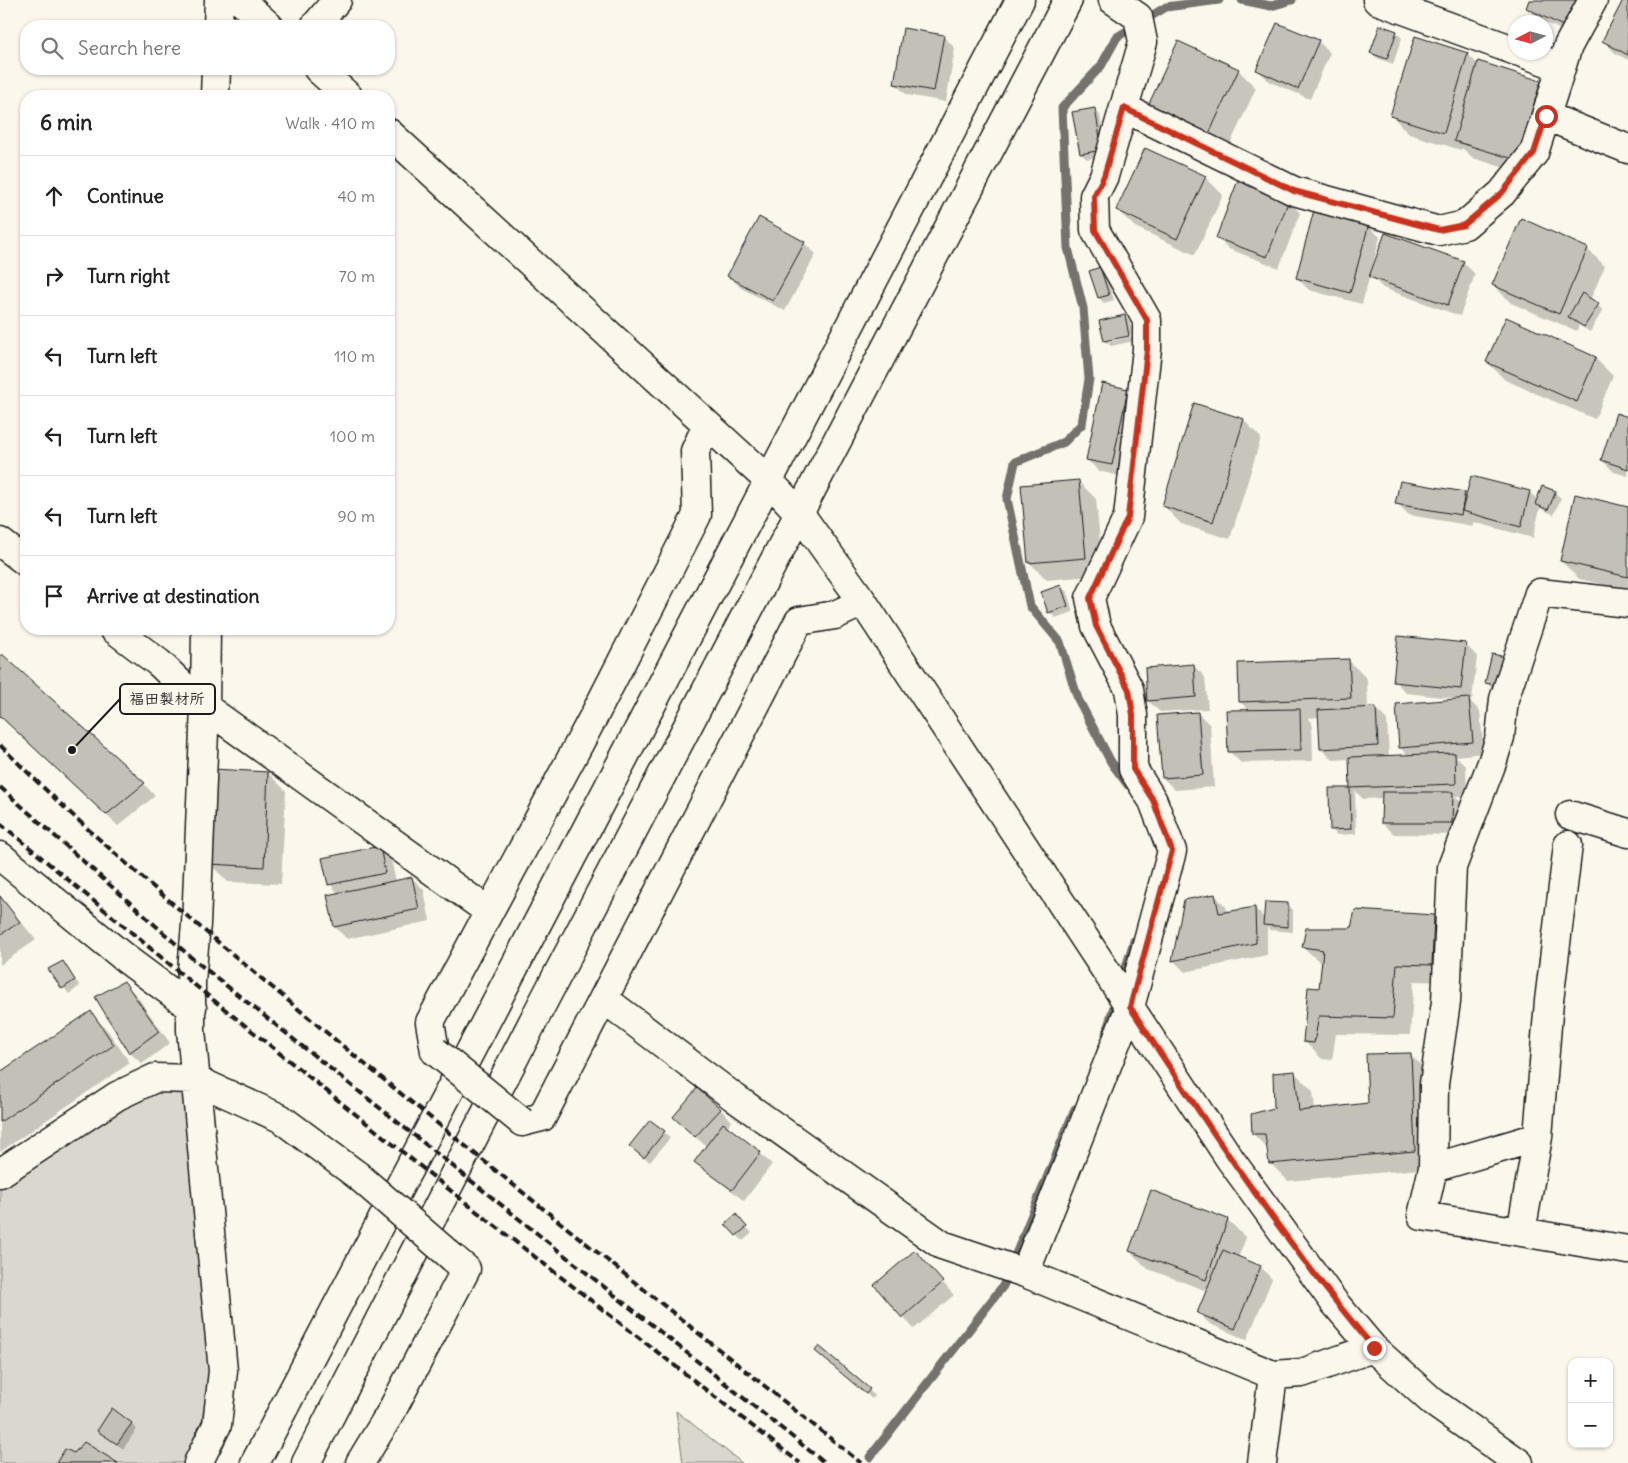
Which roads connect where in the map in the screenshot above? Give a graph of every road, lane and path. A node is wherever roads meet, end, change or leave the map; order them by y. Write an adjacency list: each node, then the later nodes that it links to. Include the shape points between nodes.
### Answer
1 (219, 0): 9 (street)
2 (240, 0): 10 (street)
3 (337, 0): 11 (street)
4 (1020, 0): 24 (street)
5 (1068, 0): 25 (street)
6 (1112, 0): 19 (street, via 1138,17 1143,42)
7 (1377, 0): 12 (street)
8 (1593, 0): 14 (street, via 1568,46)
9 (218, 20)
10 (263, 20)
11 (320, 20)
12 (1508, 48)
13 (1542, 60): 14 (street)
14 (1561, 67): 20 (street)
15 (216, 75): 17 (street)
16 (325, 75): 18 (street)
17 (215, 90)
18 (341, 90)
19 (1124, 108): 20 (street, via 1294,191 1439,230 1464,225 1502,193 1534,153); 39 (street, via 1104,176 1094,196 1095,230 1147,320 1147,350 1128,517 1090,598 1096,626 1129,690 1133,715 1133,769 1153,800 1172,851)
20 (1546, 116): 22 (street)
21 (395, 139): 23 (street)
22 (1628, 149)
23 (707, 425): 24 (street); 37 (street, via 695,451 697,515 595,714)
24 (769, 481): 25 (street); 51 (street)
25 (800, 514): 28 (street); 52 (street, via 540,1008)
26 (0, 542): 27 (street)
27 (20, 557)
28 (862, 602): 38 (street, via 836,615 799,621); 39 (street)
29 (1628, 603): 43 (street, via 1539,593 1504,699 1500,738 1452,867 1446,1002 1434,1084)
30 (122, 635): 32 (street, via 159,663)
31 (206, 635): 32 (street)
32 (205, 706): 37 (street); 40 (street)
33 (1570, 815): 34 (street)
34 (1628, 833)
35 (1568, 845): 42 (street, via 1549,1001)
36 (0, 856): 40 (street, via 126,960)
37 (488, 911): 38 (street, bridge, via 430,1022 435,1051 522,1122 542,1117)
38 (604, 1000): 47 (street, via 942,1245)
39 (1130, 1007): 47 (street); 48 (street, via 1278,1226 1334,1302)
40 (192, 1008): 41 (street)
41 (194, 1078): 44 (street, via 155,1078 124,1092); 50 (street, via 223,1371 217,1425); 53 (street, bridge, via 280,1118 357,1175 466,1269 391,1412)
42 (1538, 1137): 43 (street); 45 (street)
43 (1433, 1168): 45 (street, via 1422,1216)
44 (0, 1173)
45 (1521, 1232): 46 (street)
46 (1628, 1250)
47 (1025, 1272): 49 (street)
48 (1374, 1348): 49 (street, via 1302,1373); 55 (street, via 1433,1402)
49 (1273, 1375): 54 (street)
50 (198, 1463)
51 (255, 1463)
52 (306, 1463)
53 (360, 1463)
54 (1262, 1463)
55 (1519, 1463)

